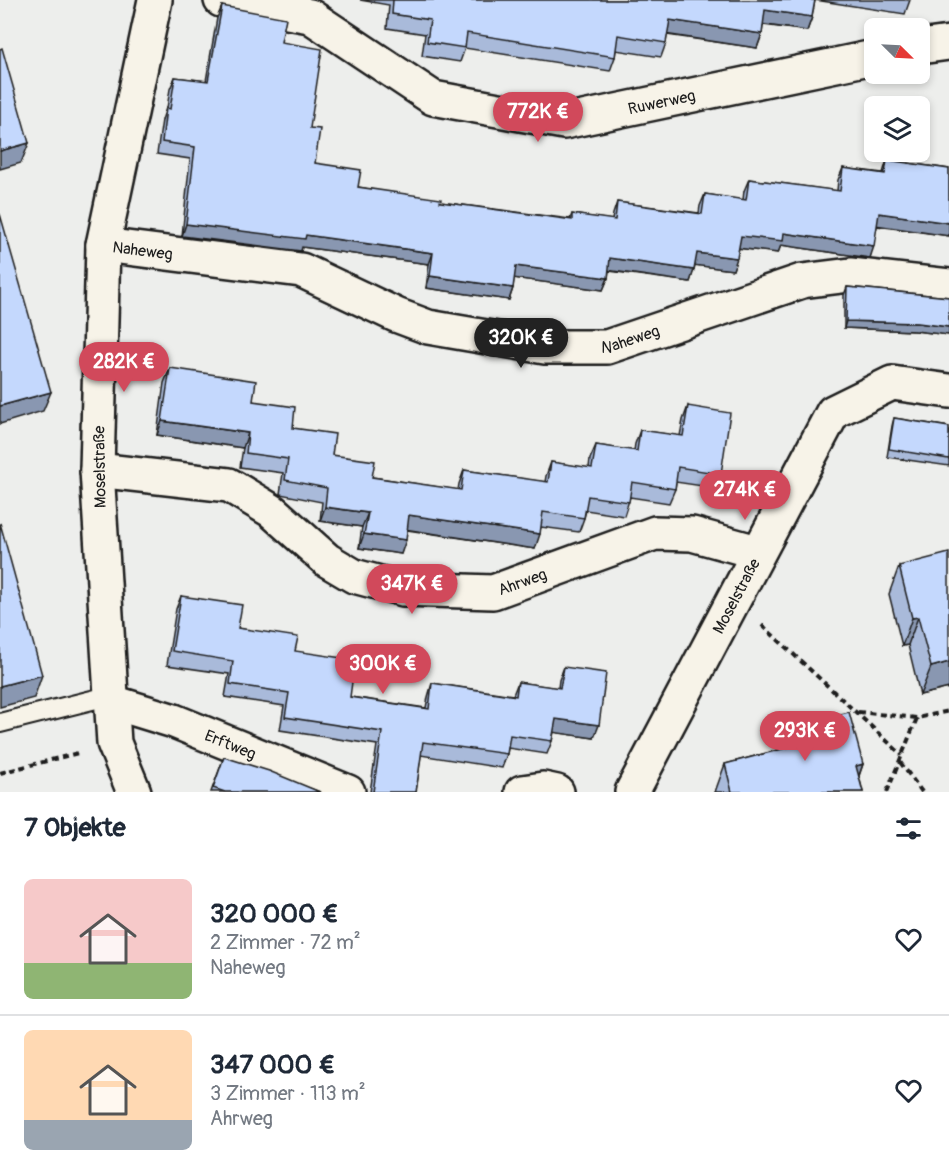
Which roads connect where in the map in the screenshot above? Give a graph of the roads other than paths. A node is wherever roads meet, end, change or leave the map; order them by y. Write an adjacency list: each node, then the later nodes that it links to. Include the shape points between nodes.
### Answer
1 (155, 0): 6 (street, Moselstraße)
2 (221, 0): 5 (street, Ruwerweg, via 310,16 433,98 564,122)
3 (949, 43): 4 (street)
4 (930, 46)
5 (864, 59)
6 (103, 245): 7 (street, Naheweg, via 301,270 428,327 545,347 607,347 802,280 850,275); 9 (street, Moselstraße)
7 (949, 286)
8 (949, 391): 10 (street, Moselstraße, via 892,383 833,412)
9 (97, 470): 10 (street, Ahrweg, via 229,485 272,511 354,576 403,589 493,592 655,533 692,534); 11 (street, Moselstraße)
10 (757, 552): 17 (street, Moselstraße)
11 (112, 698): 12 (lane); 13 (street, Moselstraße, via 114,744); 14 (street, Erftweg)
12 (0, 723)
13 (135, 792)
14 (348, 792)
15 (522, 792): 16 (street)
16 (557, 792)
17 (632, 792)

